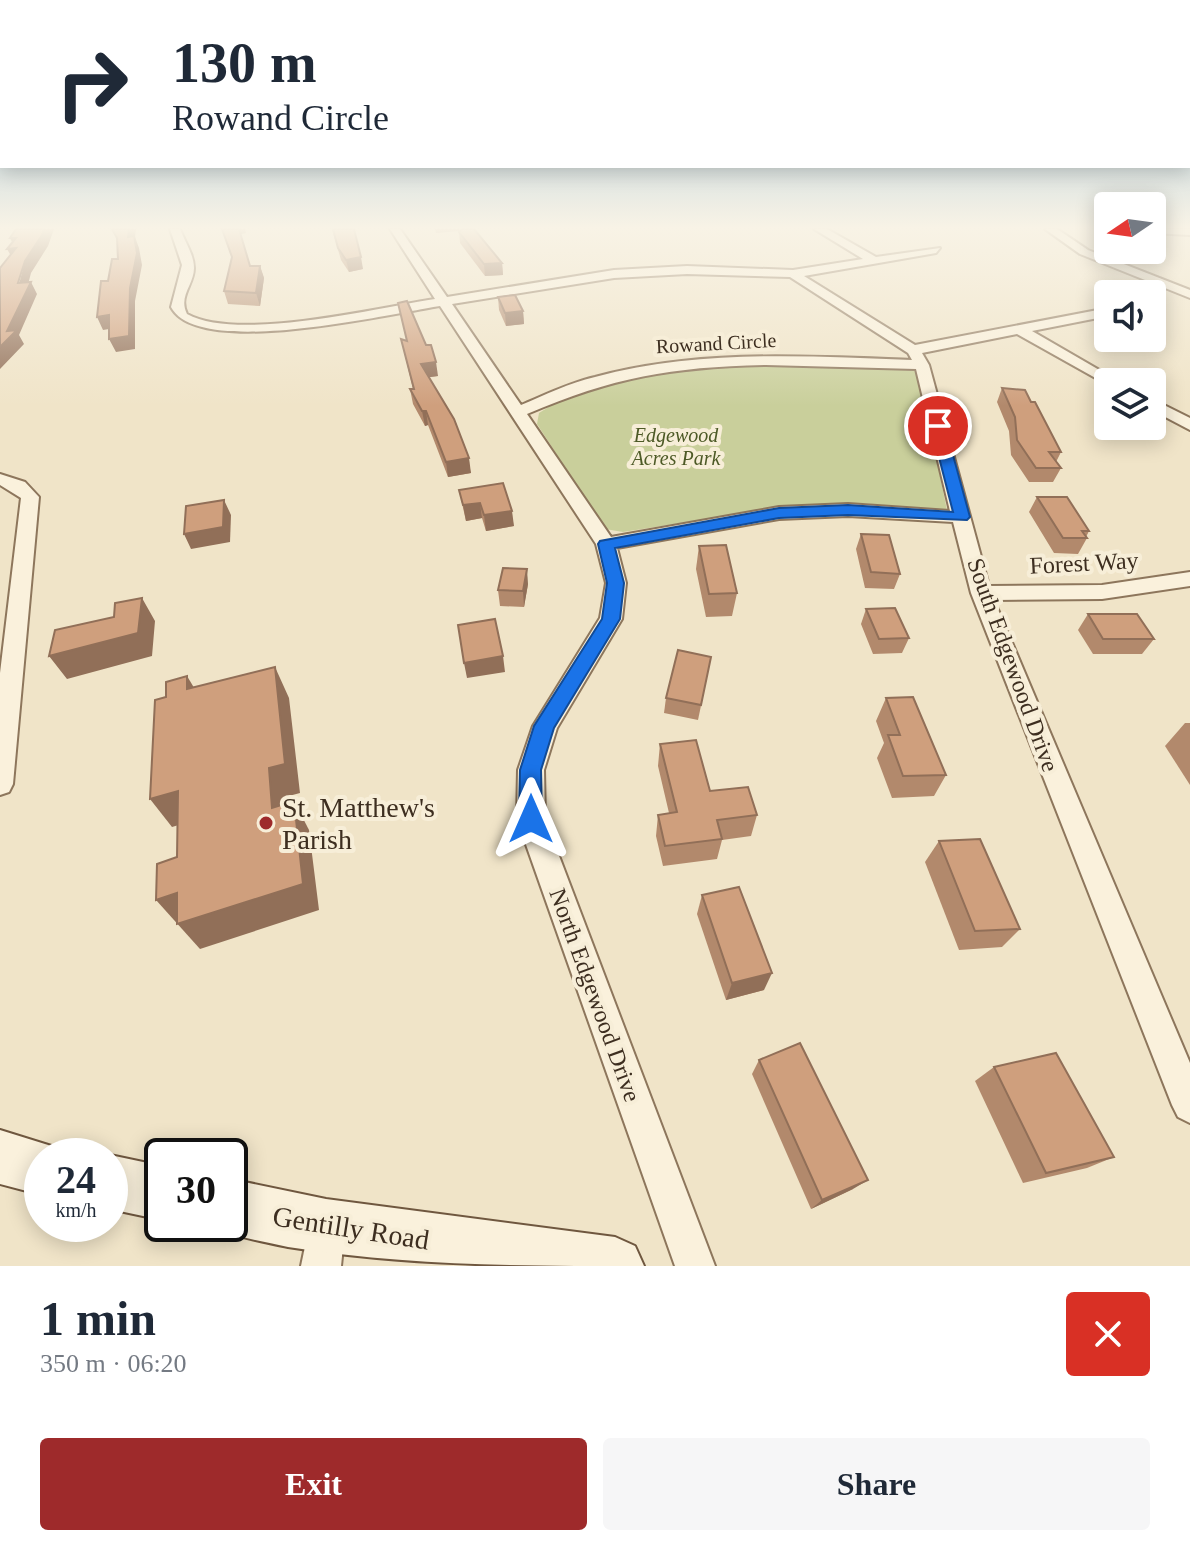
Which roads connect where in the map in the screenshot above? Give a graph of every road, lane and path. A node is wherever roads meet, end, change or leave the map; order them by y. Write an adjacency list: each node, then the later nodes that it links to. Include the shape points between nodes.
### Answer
1 (182, 288): 5 (street, via 176,302 184,320 244,328)
2 (435, 288): 5 (street, North Edgewood Drive)
3 (529, 288): 5 (street)
4 (814, 288): 8 (street)
5 (445, 302): 10 (street, North Edgewood Drive)
6 (1094, 315): 7 (street, Rowand Circle)
7 (1019, 329): 8 (street, Rowand Circle); 9 (street)
8 (918, 358): 10 (street, Rowand Circle, via 648,369 584,385); 14 (street, South Edgewood Drive)
9 (1094, 371)
10 (519, 411): 15 (street, North Edgewood Drive)
11 (1166, 412): 12 (street)
12 (1190, 425)
13 (0, 479): 18 (street, via 30,497)
14 (962, 517): 15 (street, via 848,510 779,513); 17 (street, South Edgewood Drive)
15 (606, 544): 25 (street, North Edgewood Drive, via 616,583 611,619 545,726 531,770 531,819)
16 (1190, 579): 17 (street, Forest Way, via 1102,592)
17 (981, 593): 19 (street, South Edgewood Drive)
18 (0, 784)
19 (1190, 1105)
20 (0, 1157): 21 (street)
21 (24, 1163)
22 (248, 1214): 23 (street, Gentilly Road)
23 (324, 1246): 24 (street, Gentilly Road)
24 (615, 1266)
25 (695, 1266)

